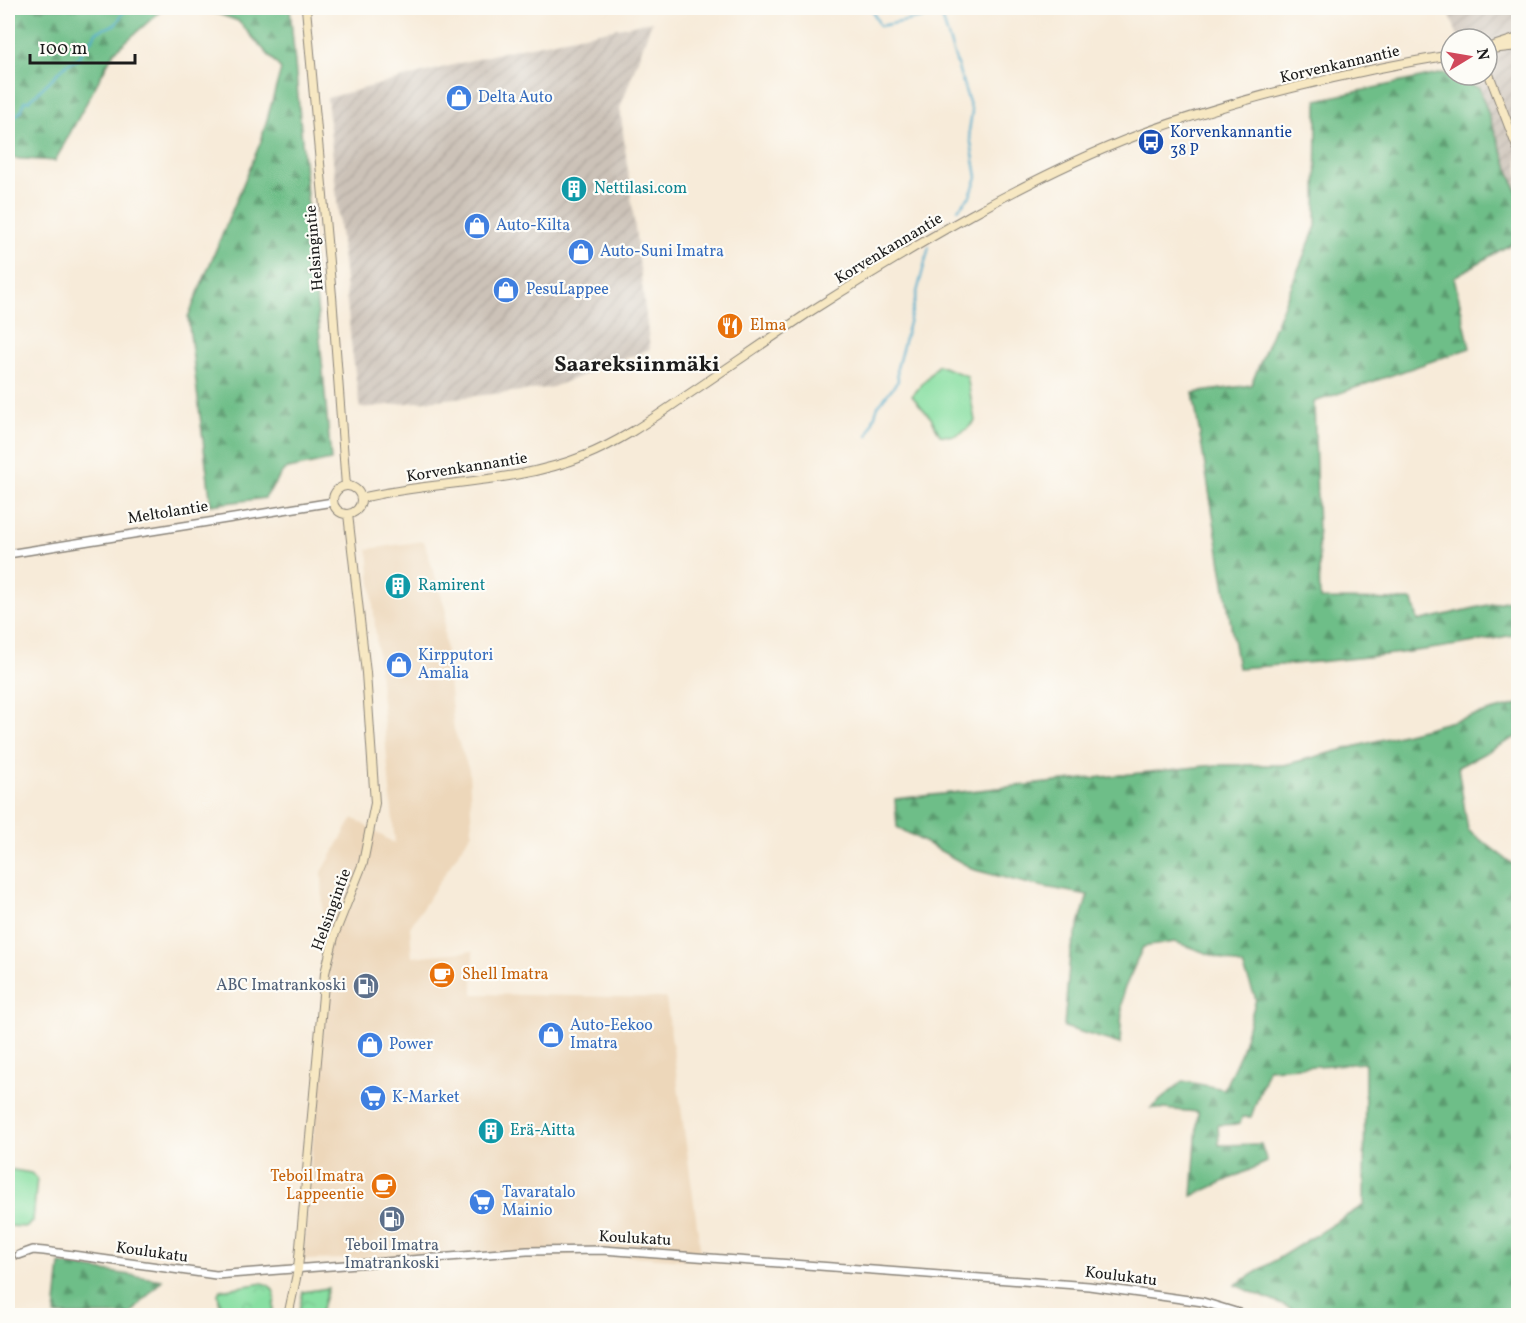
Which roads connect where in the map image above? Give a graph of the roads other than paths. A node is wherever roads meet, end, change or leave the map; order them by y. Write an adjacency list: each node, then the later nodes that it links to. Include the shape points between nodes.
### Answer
1 (306, 8): 9 (main road, Helsingintie)
2 (1518, 38): 3 (main road)
3 (1499, 45)
4 (1518, 46): 5 (main road)
5 (1499, 48)
6 (1439, 57): 10 (main road, Korvenkannantie, via 1260,97 1138,135 1061,169 905,254 645,424 585,456 529,472)
7 (1494, 87): 8 (main road)
8 (1518, 150)
9 (346, 486): 10 (main road, via 355,489); 11 (main road, via 336,491)
10 (361, 498): 12 (main road, via 358,509)
11 (333, 502): 12 (main road, via 338,511); 13 (street, Meltolantie)
12 (348, 514): 15 (main road, Helsingintie, via 366,673 375,803 366,852 335,933 325,974)
13 (8, 554)
14 (19, 1255): 15 (street, Koulukatu, via 44,1251 208,1275)
15 (298, 1269): 16 (main road, Helsingintie); 17 (street, Koulukatu, via 527,1251 603,1250 1099,1287 1203,1302)
16 (288, 1316)
17 (1249, 1316)

